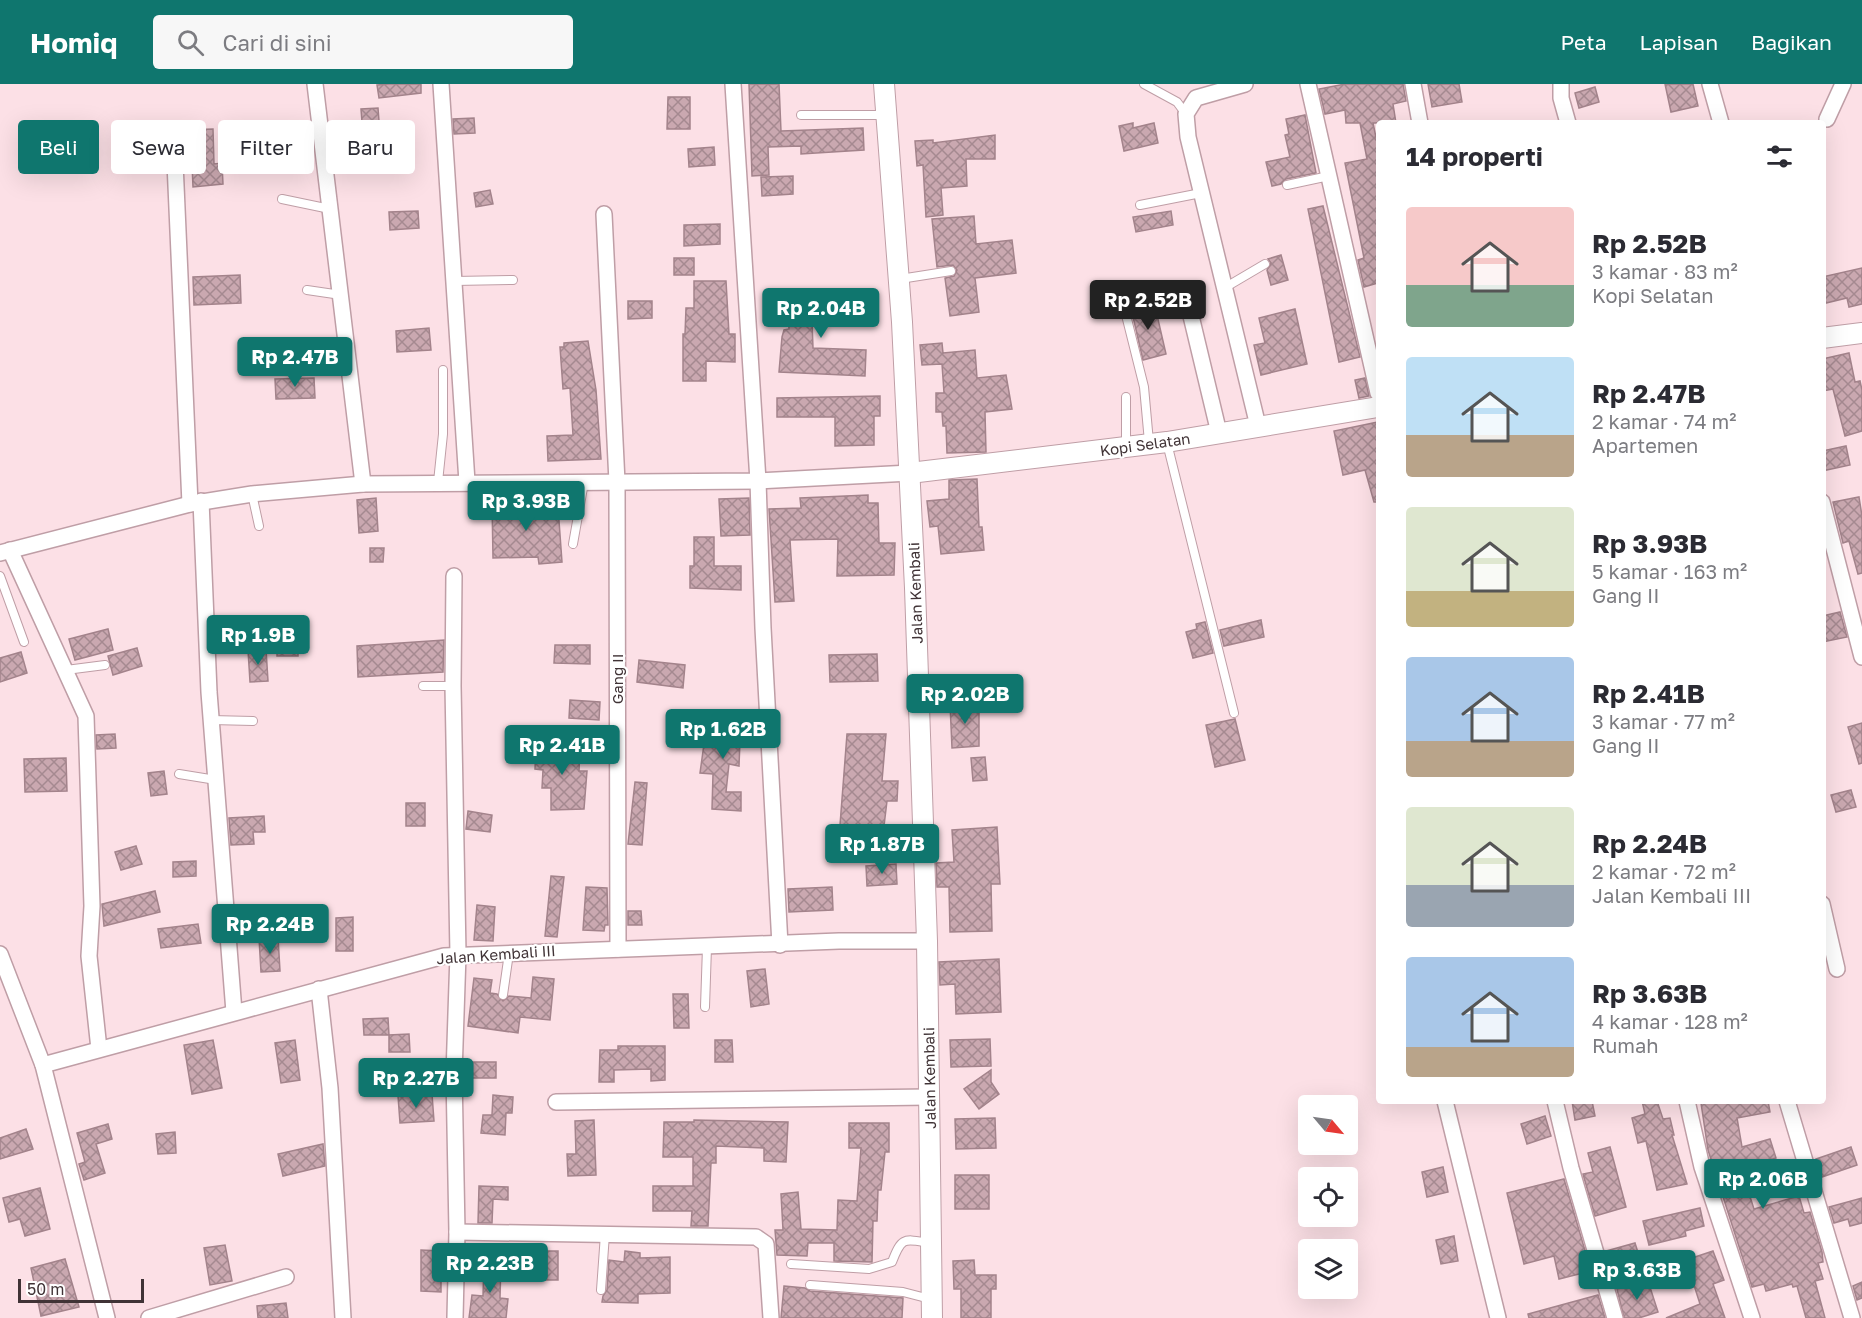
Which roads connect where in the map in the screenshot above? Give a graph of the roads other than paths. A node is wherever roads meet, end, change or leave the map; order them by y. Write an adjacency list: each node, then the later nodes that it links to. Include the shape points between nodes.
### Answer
1 (315, 84): 25 (street)
2 (441, 84): 31 (street)
3 (733, 84): 48 (street)
4 (885, 84): 14 (street, Jalan Kembali)
5 (1144, 84): 12 (lane, via 1177,102)
6 (1245, 84): 12 (street, via 1196,98)
7 (1308, 84): 20 (street)
8 (1413, 84): 16 (street)
9 (1561, 84): 17 (street)
10 (1710, 84): 18 (street)
11 (1843, 84): 15 (street)
12 (1186, 114): 22 (street)
13 (801, 115): 14 (lane)
14 (887, 115): 29 (street, Jalan Kembali)
15 (1827, 119)
16 (1419, 120)
17 (1567, 120)
18 (1719, 120)
19 (176, 174): 55 (street)
20 (1329, 176): 21 (lane); 40 (street)
21 (1287, 185)
22 (1201, 193): 24 (lane); 32 (street)
23 (282, 199): 25 (lane)
24 (1140, 205)
25 (331, 209): 35 (street)
26 (604, 214): 52 (street, Gang II)
27 (1265, 264): 32 (lane)
28 (951, 271): 29 (lane)
29 (900, 279): 47 (street, Jalan Kembali)
30 (513, 280): 31 (lane)
31 (454, 281): 50 (street)
32 (1226, 287): 43 (street)
33 (307, 290): 35 (lane)
34 (1120, 291): 45 (lane)
35 (342, 295): 53 (street)
36 (1191, 316): 44 (street)
37 (1862, 333): 38 (street)
38 (1826, 338)
39 (443, 370): 49 (lane)
40 (1376, 384)
41 (1126, 397): 46 (lane)
42 (1376, 407): 43 (street, Kopi Selatan)
43 (1258, 426): 44 (street, Kopi Selatan)
44 (1219, 433): 45 (street, Kopi Selatan)
45 (1158, 443): 46 (street, Kopi Selatan); 68 (lane)
46 (1126, 447): 47 (street, Kopi Selatan)
47 (910, 473): 48 (street); 74 (street, Jalan Kembali)
48 (758, 481): 52 (street); 75 (street)
49 (438, 482): 50 (street); 53 (street)
50 (467, 482): 51 (street)
51 (584, 482): 52 (street); 58 (lane)
52 (617, 482): 77 (street, Gang II)
53 (363, 484): 54 (street)
54 (252, 494): 55 (street); 57 (lane)
55 (195, 502): 59 (street); 69 (street)
56 (1826, 518): 63 (street)
57 (259, 526)
58 (573, 544)
59 (5, 551): 65 (street)
60 (0, 576): 62 (lane)
61 (454, 576): 67 (street)
62 (24, 642)
63 (1862, 657)
64 (105, 665): 65 (lane)
65 (66, 670): 86 (street, via 86,724 92,906 89,956)
66 (423, 686): 67 (lane)
67 (453, 686): 80 (street)
68 (1234, 713)
69 (211, 720): 70 (lane); 72 (street)
70 (253, 721)
71 (179, 774): 72 (lane)
72 (216, 780): 85 (street)
73 (1826, 921): 81 (street)
74 (927, 941): 75 (street, Jalan Kembali III); 88 (street, Jalan Kembali)
75 (780, 945): 76 (street, Jalan Kembali III)
76 (707, 947): 77 (street, Jalan Kembali III); 84 (lane)
77 (618, 948): 78 (street, Jalan Kembali III)
78 (509, 952): 80 (street, Jalan Kembali III); 83 (lane)
79 (0, 954): 87 (street)
80 (458, 954): 82 (street, Jalan Kembali III); 94 (street, via 454,1074)
81 (1837, 969)
82 (319, 989): 85 (street, Jalan Kembali III); 104 (street, via 330,1088)
83 (503, 995)
84 (705, 1007)
85 (234, 1012): 86 (street, Jalan Kembali III)
86 (99, 1049): 87 (street, Jalan Kembali III)
87 (43, 1065): 102 (street)
88 (929, 1097): 89 (street); 96 (street, Jalan Kembali)
89 (556, 1102)
90 (1446, 1104): 107 (street)
91 (1556, 1104): 108 (street)
92 (1688, 1104): 109 (street, via 1702,1167)
93 (1788, 1104): 110 (street)
94 (457, 1232): 95 (street); 105 (street)
95 (605, 1234): 100 (lane); 106 (street, via 761,1239 766,1244)
96 (930, 1243): 97 (lane, via 906,1239 900,1242 892,1262 868,1269); 101 (street, Jalan Kembali)
97 (791, 1264)
98 (286, 1277): 103 (street)
99 (810, 1285): 101 (lane, via 903,1292)
100 (601, 1290)
101 (932, 1309)
102 (107, 1318)
103 (149, 1318)
104 (343, 1318)
105 (455, 1318)
106 (771, 1318)
107 (1498, 1318)
108 (1615, 1318)
109 (1752, 1318)
110 (1852, 1318)

